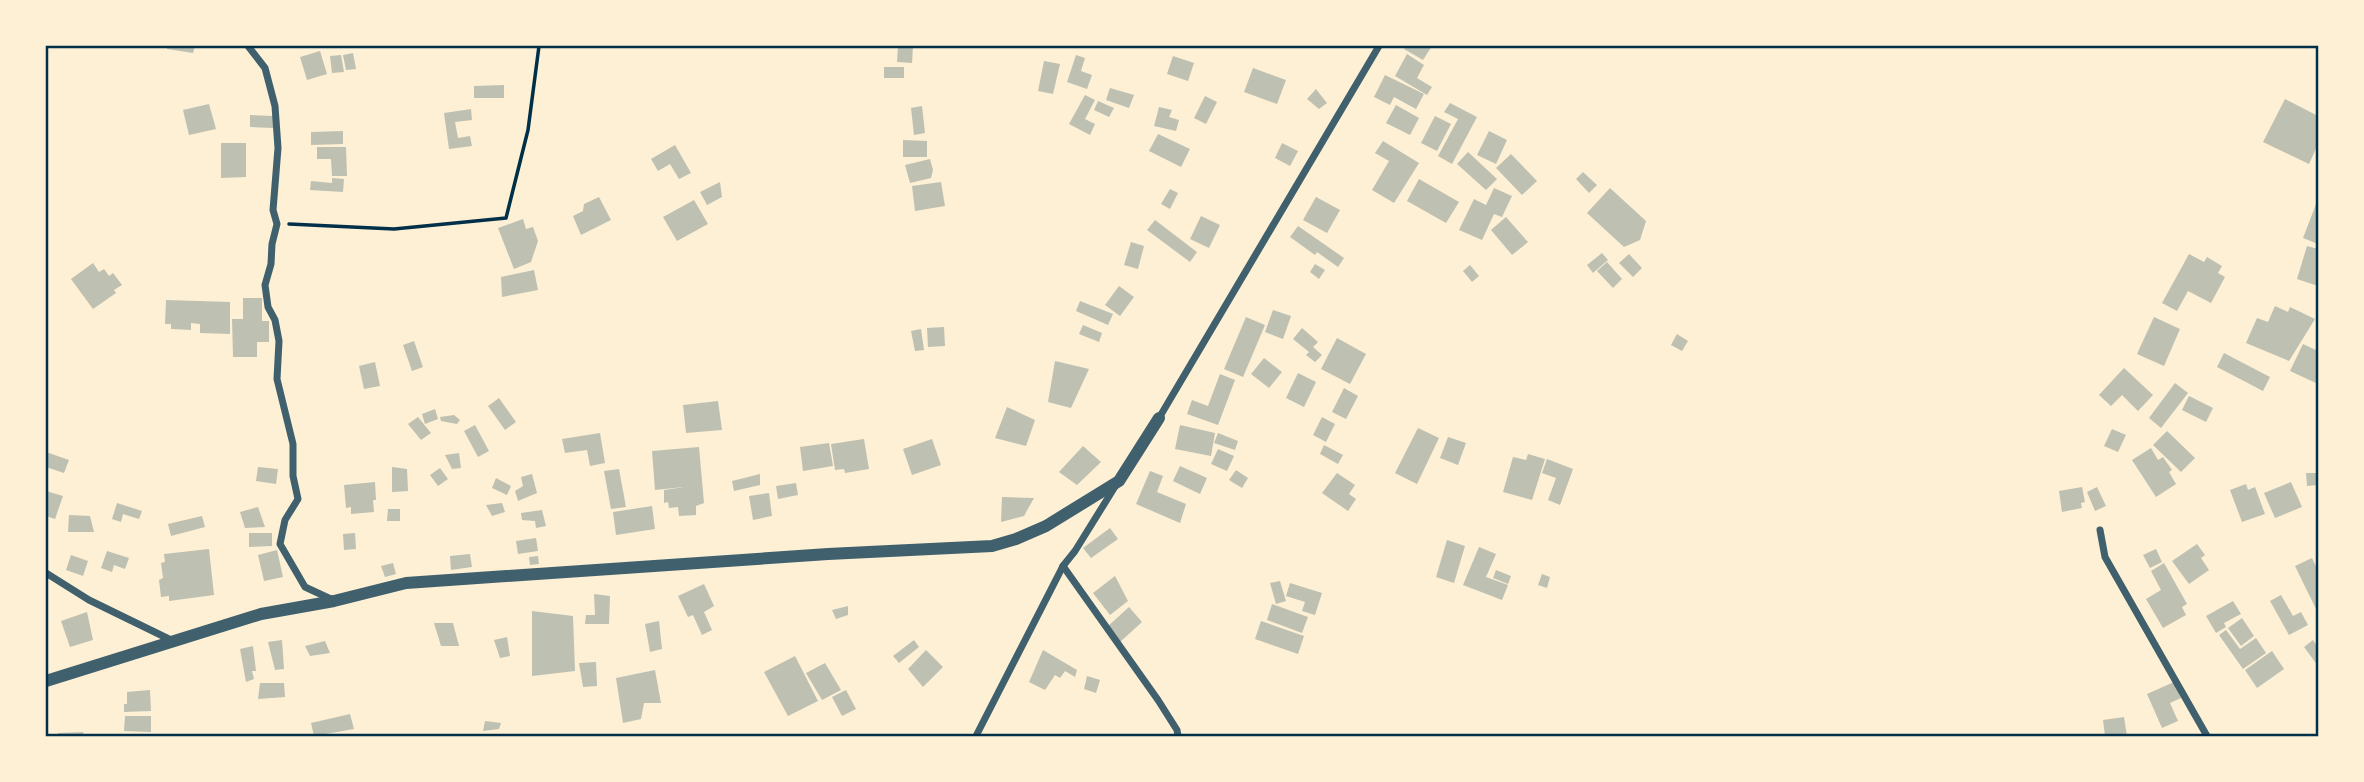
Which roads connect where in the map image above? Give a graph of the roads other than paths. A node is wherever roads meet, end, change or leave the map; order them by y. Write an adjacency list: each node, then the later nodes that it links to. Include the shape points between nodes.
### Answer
1 (248, 46): 8 (street, via 265,68 275,106 278,148 273,210 277,224 265,285 279,341 277,379 293,444 298,499 285,520 280,544 305,587)
2 (1379, 46): 3 (street)
3 (1159, 418): 4 (street)
4 (1119, 481): 6 (street); 8 (street, via 1046,526 992,546 406,583)
5 (2099, 530): 13 (street, via 2105,557)
6 (1063, 566): 11 (street); 12 (street, via 1158,700)
7 (46, 573): 9 (street, via 89,600)
8 (334, 601): 9 (street, via 261,614)
9 (173, 641): 10 (street)
10 (46, 681)
11 (976, 737)
12 (1178, 737)
13 (2207, 737)

